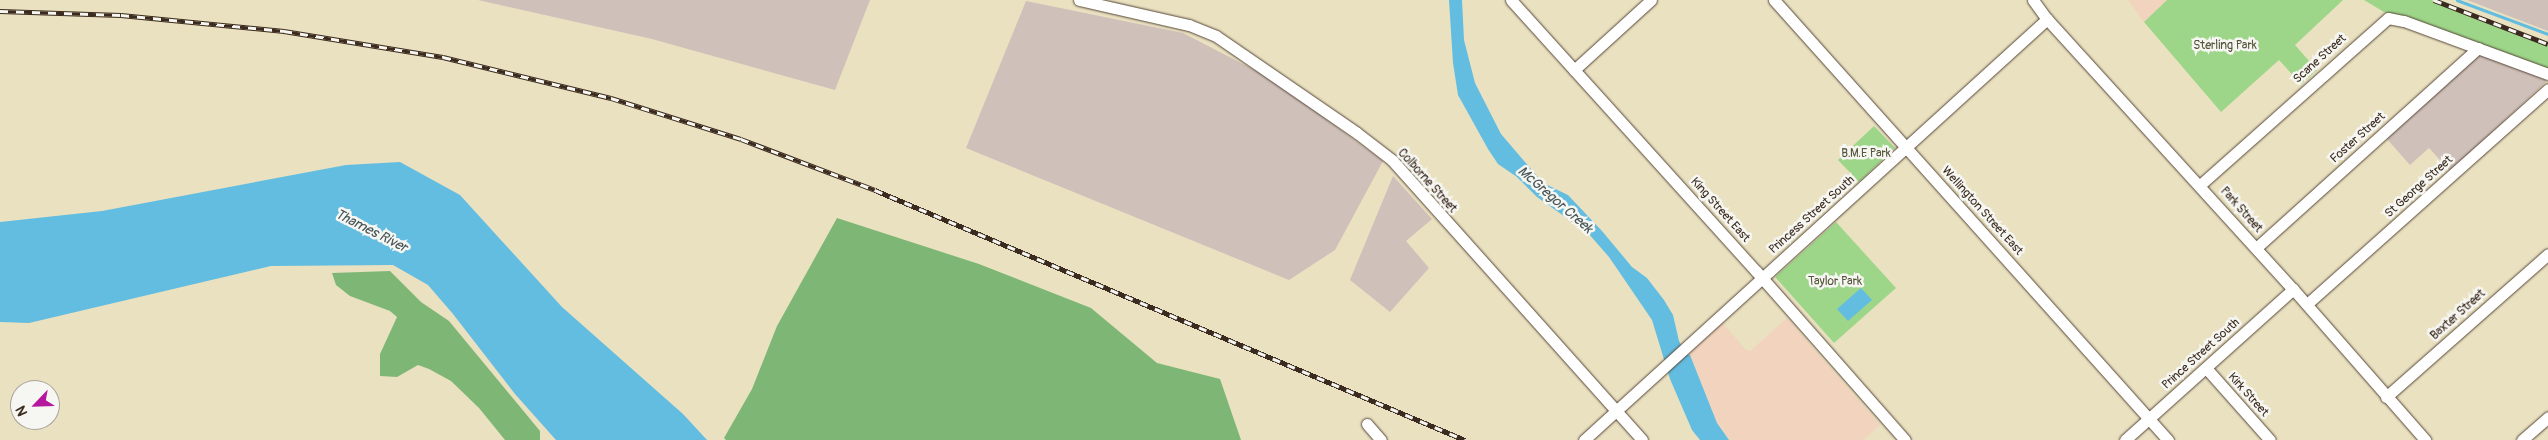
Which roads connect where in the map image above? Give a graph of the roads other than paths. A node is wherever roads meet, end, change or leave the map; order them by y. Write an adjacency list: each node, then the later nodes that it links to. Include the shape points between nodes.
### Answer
1 (1079, 0): 20 (street, Colborne Street, via 1189,25 1216,36 1357,133 1392,160)
2 (1511, 0): 8 (street, King Street East)
3 (1651, 0): 8 (street)
4 (1774, 0): 11 (street, Wellington Street East)
5 (2034, 1): 6 (street, Park Street)
6 (2047, 19): 11 (street, Princess Street South); 12 (street, Park Street)
7 (2478, 48): 9 (street); 12 (street, Scane Street, via 2388,18); 13 (street, Foster Street)
8 (1574, 70): 15 (street, King Street East)
9 (2548, 74)
10 (2548, 89): 17 (street, St George Street)
11 (1906, 148): 15 (street, Princess Street South); 22 (street, Wellington Street East)
12 (2200, 185): 13 (street, Park Street)
13 (2256, 248): 16 (street, Park Street)
14 (2548, 254): 19 (street, Baxter Street)
15 (1762, 278): 20 (street, Princess Street South); 27 (street, King Street East)
16 (2294, 289): 17 (street, Park Street); 18 (street, Prince Street South)
17 (2306, 304): 19 (street, Park Street)
18 (2206, 368): 22 (street, Prince Street South); 30 (street, Kirk Street)
19 (2386, 397): 31 (street, Park Street)
20 (1618, 411): 25 (street, Princess Street South); 26 (street, Colborne Street)
21 (2548, 417): 32 (street)
22 (2149, 418): 28 (street, Prince Street South); 29 (street, Wellington Street East)
23 (1367, 424): 24 (street)
24 (1382, 440)
25 (1584, 440)
26 (1642, 440)
27 (1905, 440)
28 (2125, 440)
29 (2168, 440)
30 (2270, 440)
31 (2425, 440)
32 (2522, 440)

